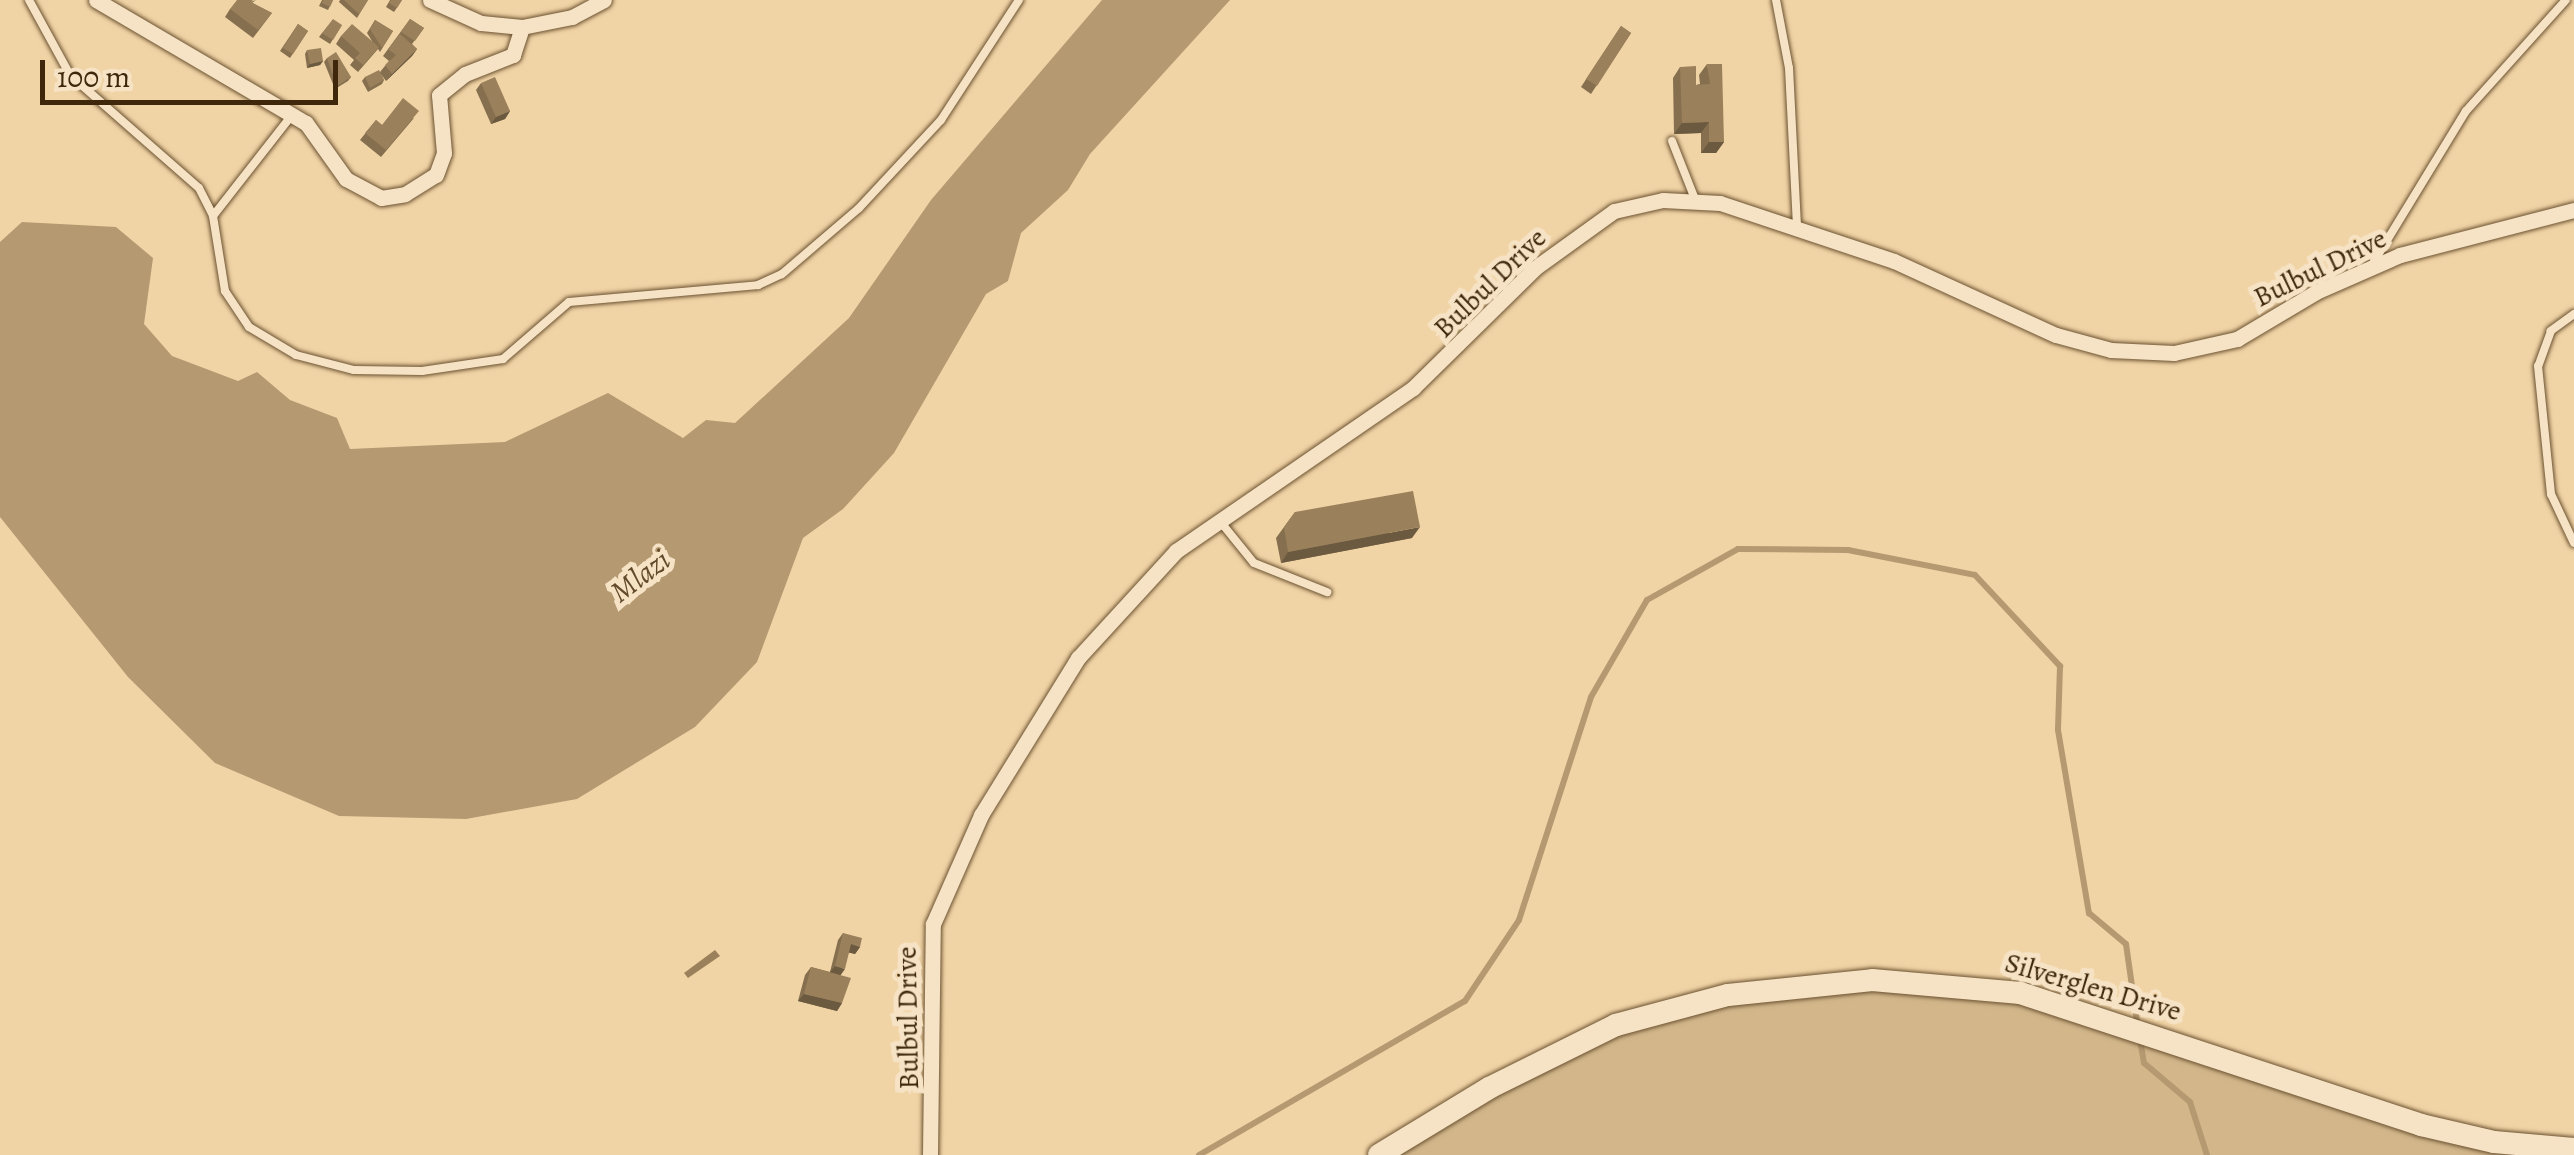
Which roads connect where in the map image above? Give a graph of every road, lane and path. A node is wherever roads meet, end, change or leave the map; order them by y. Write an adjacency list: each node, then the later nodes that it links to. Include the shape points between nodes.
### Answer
1 (29, 0): 13 (lane, via 70,75 199,188)
2 (96, 0): 9 (street)
3 (430, 0): 8 (street, via 481,23)
4 (604, 0): 8 (street, via 572,17)
5 (1019, 0): 13 (lane, via 941,120 858,208 782,274 758,285 569,302 502,360 452,370 354,370 264,341 225,291)
6 (1776, 0): 14 (lane, via 1789,68)
7 (2566, 0): 15 (lane, via 2466,110)
8 (522, 27): 9 (street, via 513,55 465,74 438,95 444,161 405,194 381,198 361,189 336,167 312,129)
9 (291, 116): 13 (lane)
10 (1672, 141): 11 (lane)
11 (1695, 200): 14 (street, Bulbul Drive); 17 (street, Bulbul Drive, via 1632,205 1568,242 1412,388)
12 (2574, 210): 15 (street, Bulbul Drive, via 2454,237)
13 (213, 216)
14 (1797, 227): 15 (street, Bulbul Drive, via 1894,261 2056,335 2142,352 2192,351 2237,339)
15 (2372, 266)
16 (2574, 314): 18 (lane, via 2551,331 2538,366 2551,494)
17 (1218, 518): 19 (lane, via 1254,563); 21 (street, Bulbul Drive, via 1136,587 1078,658 950,874 928,963 935,1095)
18 (2574, 543)
19 (1327, 592)
20 (2574, 1149): 22 (street, Silverglen Drive, via 2494,1142 2422,1125 2082,1009 1924,981 1816,982 1728,995 1616,1025)
21 (930, 1155)
22 (1379, 1155)

